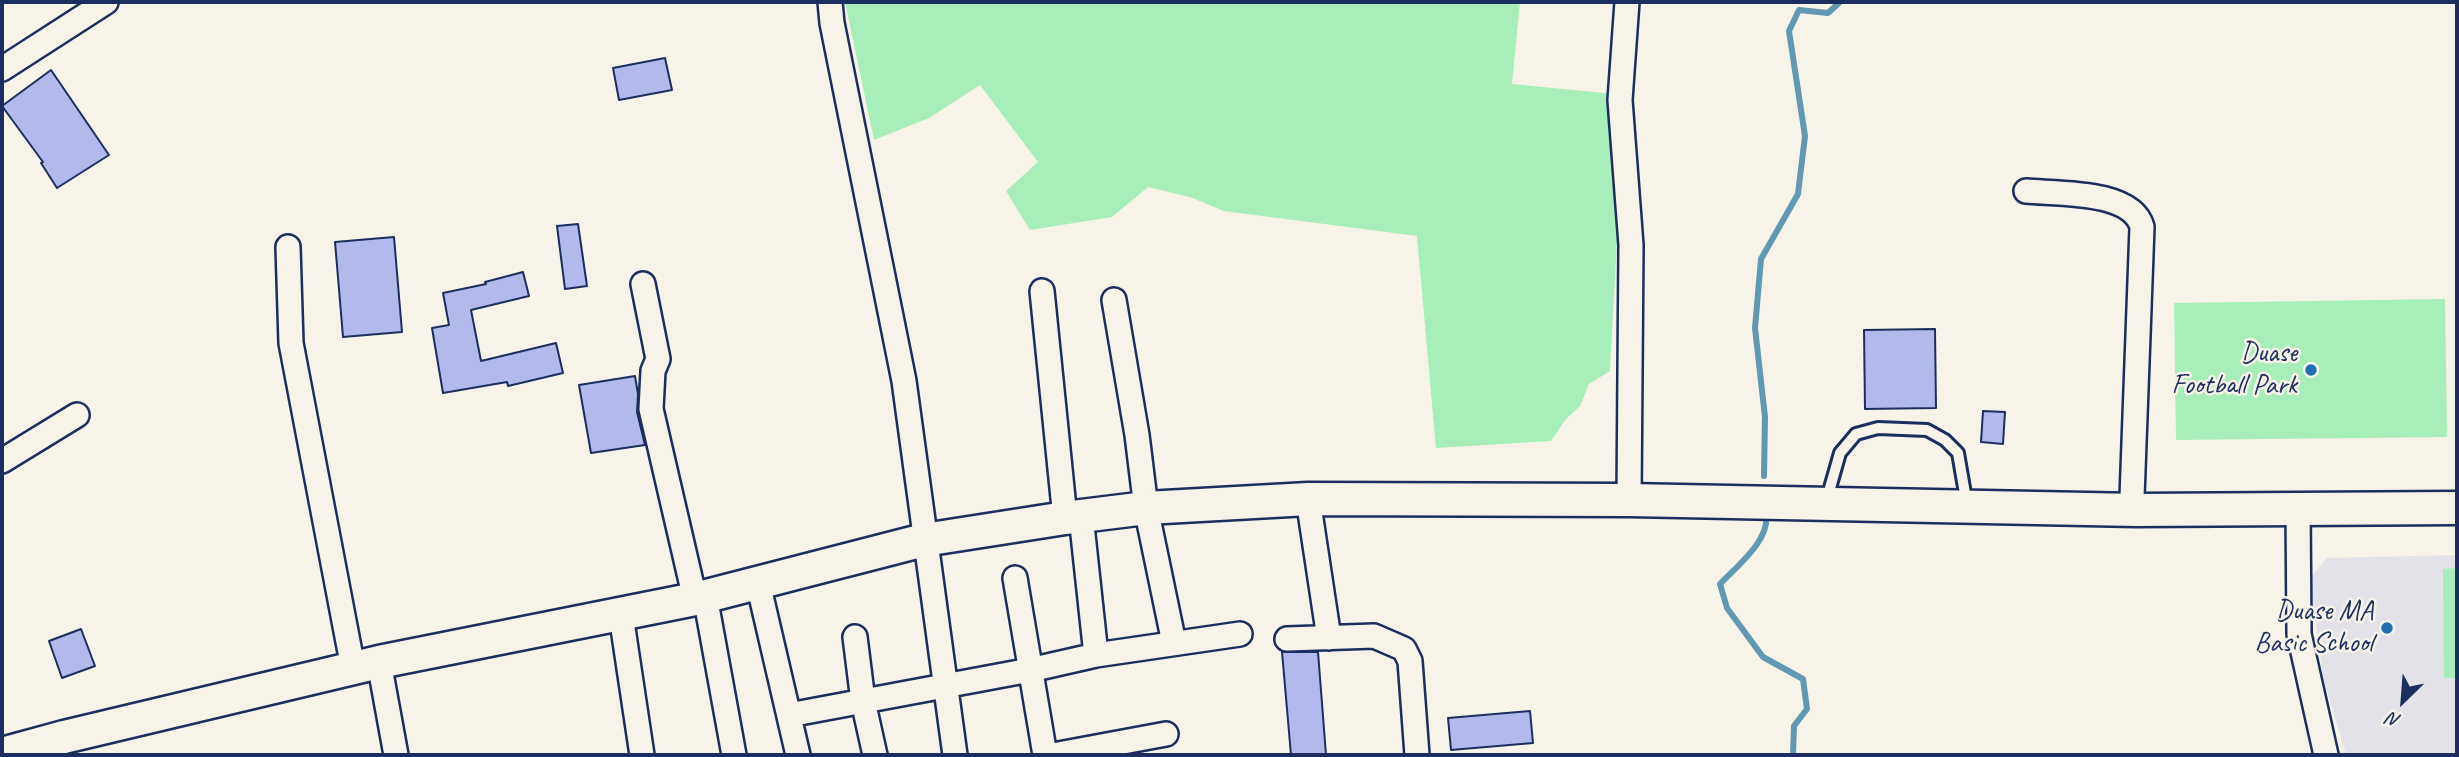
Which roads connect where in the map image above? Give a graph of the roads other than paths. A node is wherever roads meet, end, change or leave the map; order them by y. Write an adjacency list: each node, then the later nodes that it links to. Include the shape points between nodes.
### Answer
1 (106, 2): 4 (street)
2 (830, 2): 21 (street, via 904,381)
3 (1626, 2): 13 (street, via 1620,100 1631,245)
4 (2, 69)
5 (2026, 191): 19 (street, via 2101,197 2139,217 2132,497)
6 (288, 247): 32 (street, via 291,343)
7 (643, 284): 24 (street, via 657,359 651,409)
8 (1042, 291): 20 (street)
9 (1114, 300): 16 (street)
10 (77, 415): 11 (street)
11 (2, 461)
12 (1308, 499): 13 (street); 16 (street); 28 (street)
13 (1629, 500): 14 (street)
14 (1826, 505): 15 (street); 15 (lane, via 1840,453 1856,434 1878,428 1927,430 1945,440 1958,453)
15 (1967, 507): 19 (street)
16 (1146, 508): 20 (street); 30 (street)
17 (2457, 508): 18 (street)
18 (2298, 509): 19 (street); 48 (street, via 2299,634)
19 (2137, 510)
20 (1073, 517): 21 (street); 31 (street)
21 (924, 540): 23 (street); 34 (street)
22 (1015, 578): 33 (street)
23 (758, 583): 24 (street); 36 (street)
24 (700, 598): 25 (street); 41 (street)
25 (621, 615): 32 (street); 40 (street)
26 (1240, 634): 30 (street)
27 (855, 637): 35 (street)
28 (1329, 638): 29 (street); 47 (street, via 1374,636 1404,649 1410,661)
29 (1287, 639)
30 (1174, 643): 31 (street)
31 (1096, 655): 33 (street)
32 (366, 665): 38 (street); 39 (street)
33 (1030, 670): 34 (street); 45 (street)
34 (946, 686): 35 (street); 44 (street)
35 (863, 701): 36 (street); 43 (street)
36 (789, 715): 42 (street)
37 (1166, 734): 46 (street)
38 (2, 754)
39 (396, 755)
40 (642, 755)
41 (734, 755)
42 (798, 755)
43 (875, 755)
44 (955, 755)
45 (1045, 755)
46 (1053, 755)
47 (1417, 755)
48 (2326, 755)

